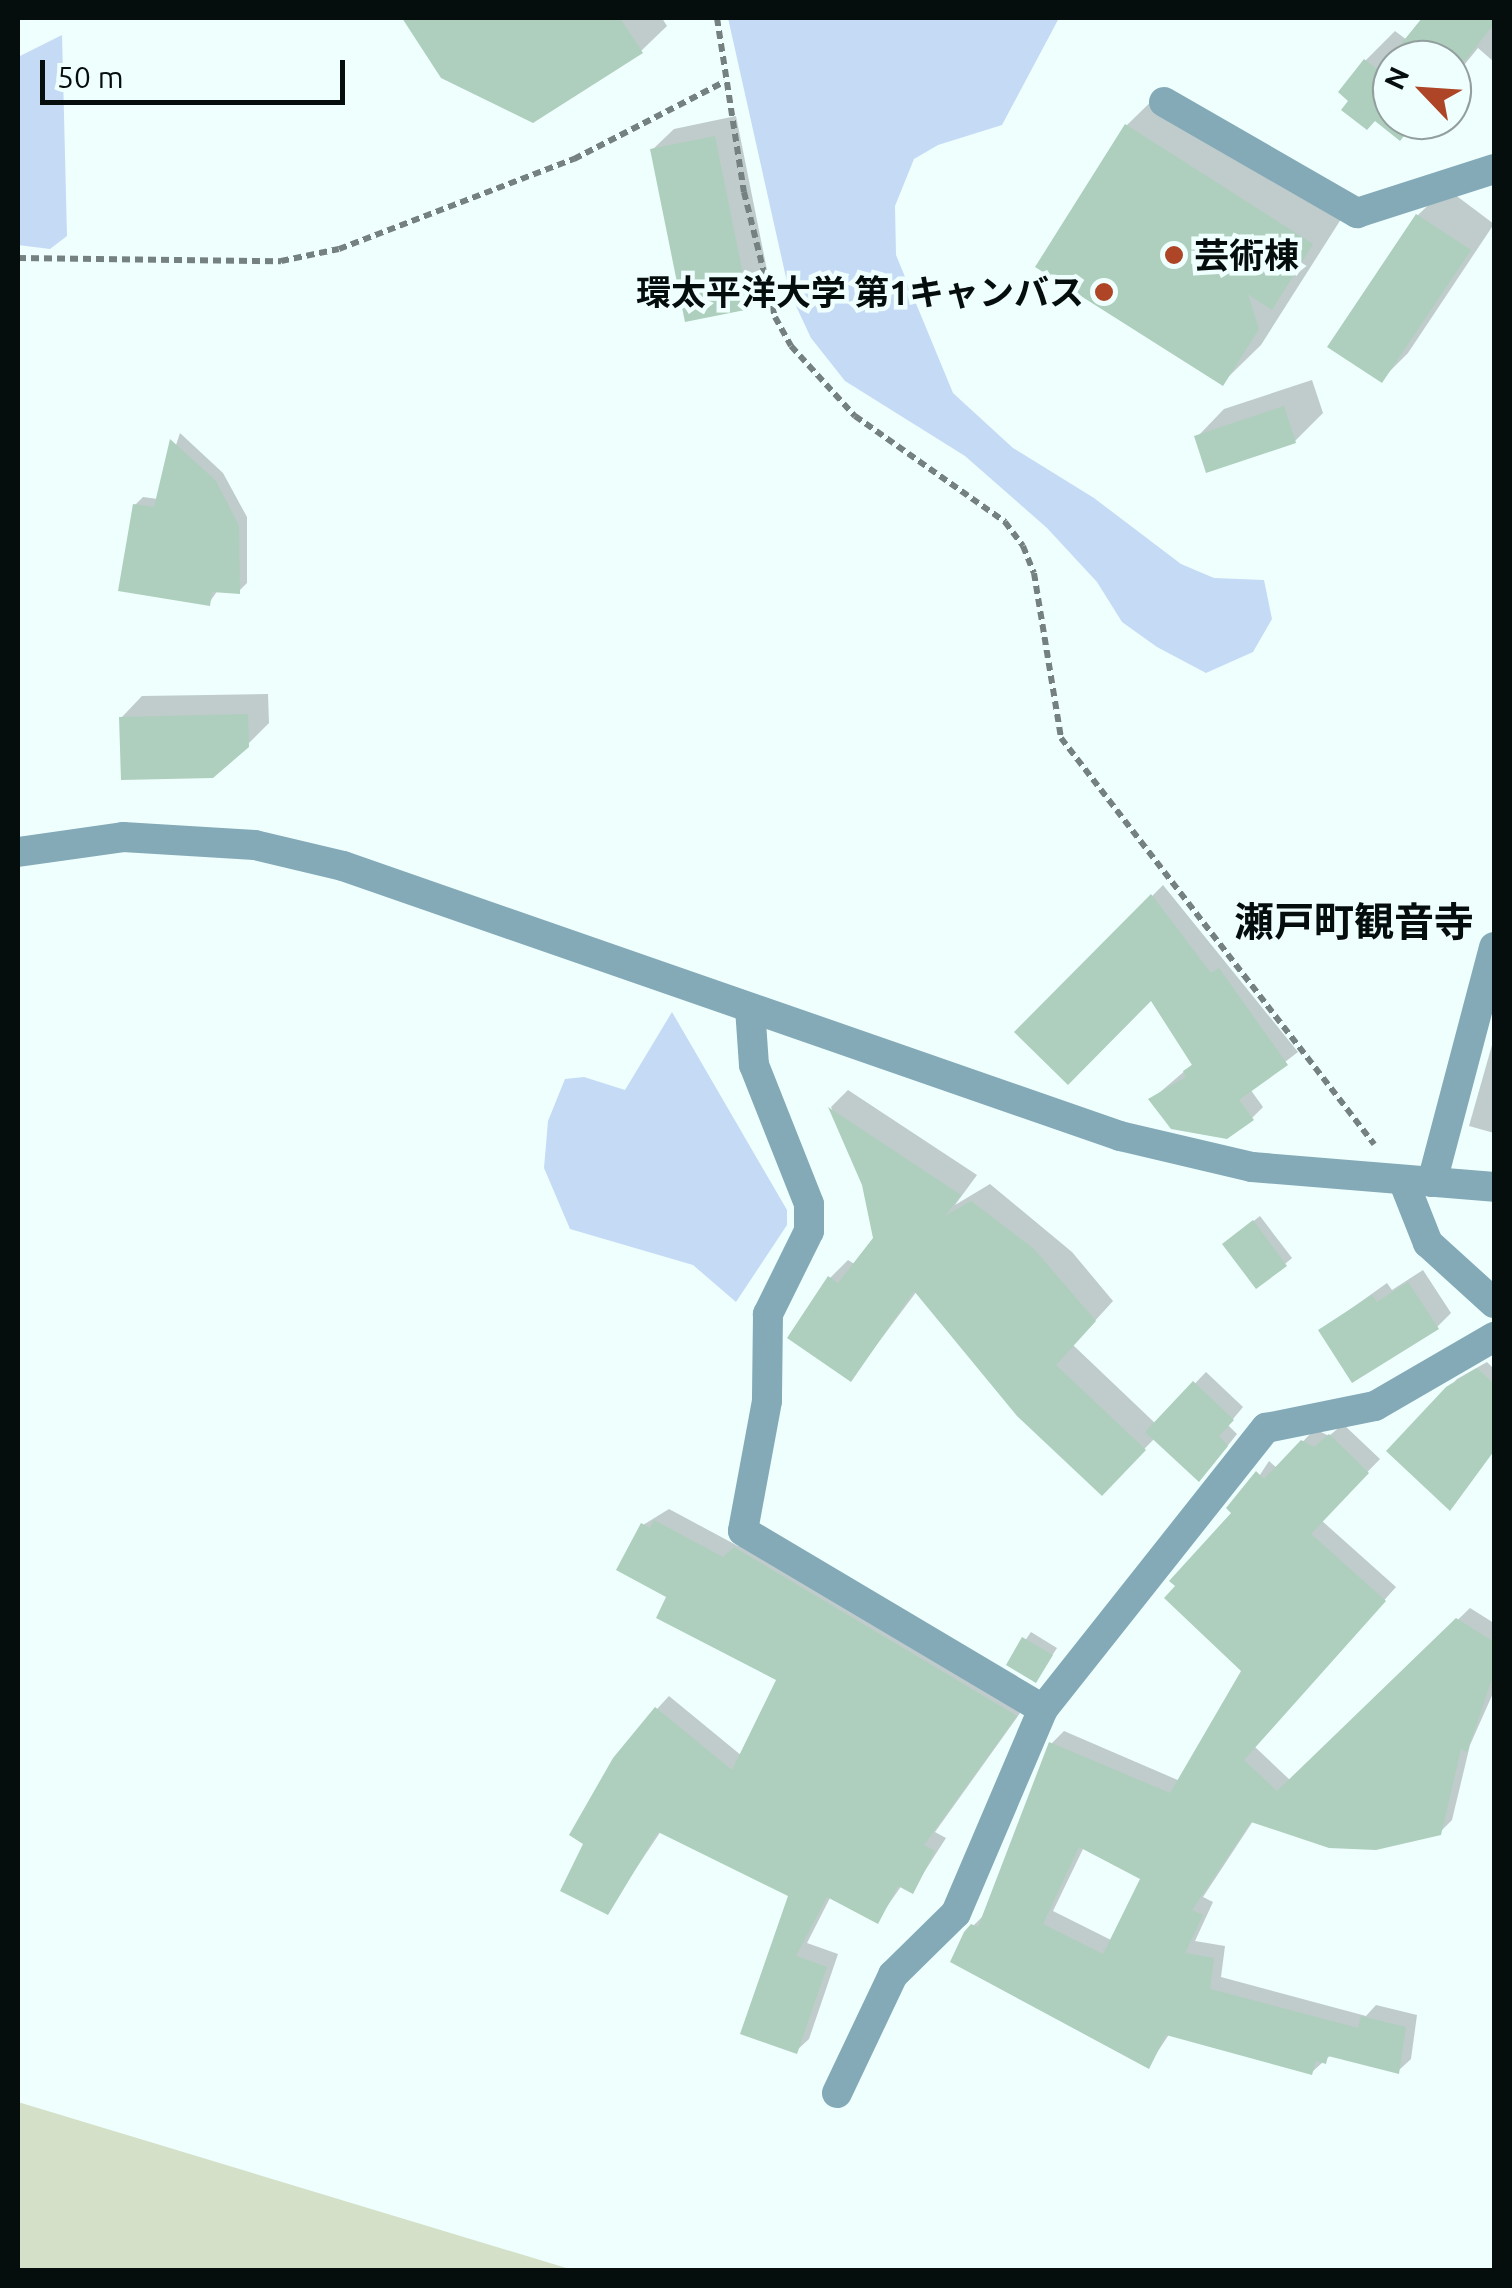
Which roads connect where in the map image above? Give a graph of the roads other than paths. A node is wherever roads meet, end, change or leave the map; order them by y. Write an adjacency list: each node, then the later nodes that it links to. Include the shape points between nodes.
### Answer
1 (1164, 102): 2 (street, via 1358,213)
2 (1494, 169)
3 (18, 852): 5 (street, via 123,837 256,845 342,866)
4 (1494, 946): 6 (street)
5 (750, 1008): 6 (street, via 1120,1136 1252,1167); 10 (street, via 754,1065 809,1204 809,1231 768,1314 767,1401 743,1531)
6 (1417, 1181): 7 (street); 8 (street, via 1428,1243)
7 (1494, 1188)
8 (1494, 1302)
9 (1494, 1337): 10 (street, via 1375,1406 1266,1428)
10 (1043, 1709): 11 (street, via 956,1913 893,1975)
11 (837, 2093)

